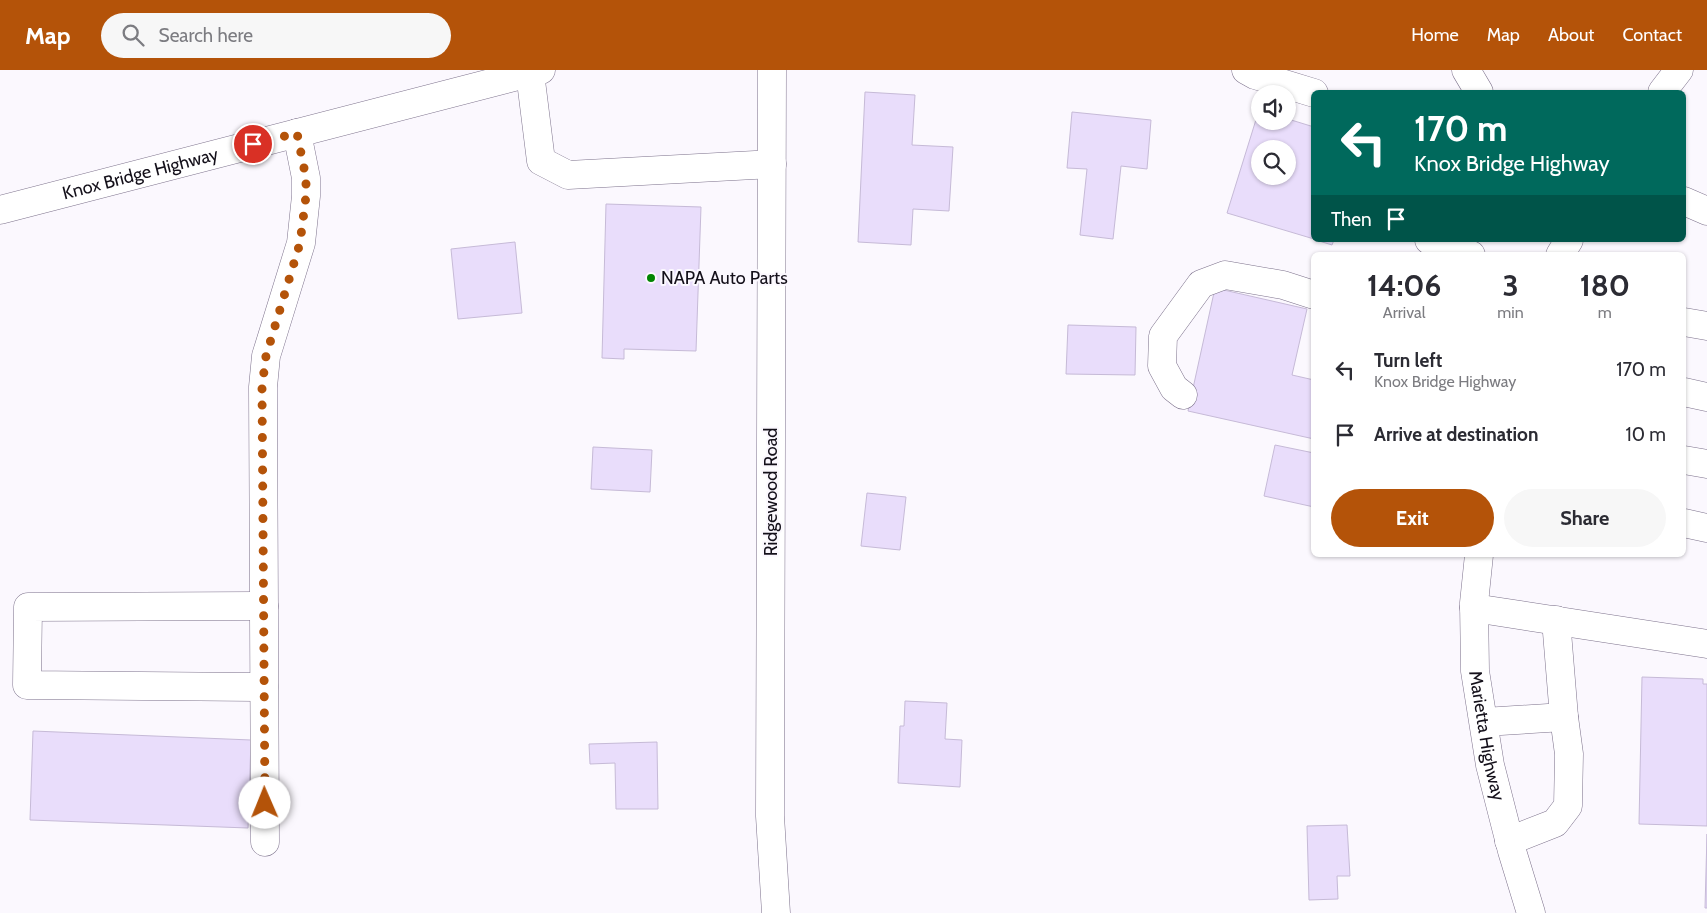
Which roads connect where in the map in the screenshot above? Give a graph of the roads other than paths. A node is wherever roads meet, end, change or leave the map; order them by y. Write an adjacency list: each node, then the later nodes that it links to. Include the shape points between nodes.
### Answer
1 (772, 70): 10 (main road, Ridgewood Road)
2 (1246, 70): 8 (main road)
3 (1466, 70): 6 (main road)
4 (1680, 70): 7 (main road)
5 (535, 72): 9 (main road, Knox Bridge Highway); 10 (main road, via 541,162 568,175)
6 (1478, 90)
7 (1664, 90)
8 (1311, 92)
9 (297, 133): 12 (main road, Knox Bridge Highway); 27 (main road, via 306,178 300,243 266,356 262,387)
10 (772, 164): 36 (main road, Ridgewood Road, via 770,816)
11 (1686, 202): 13 (main road)
12 (0, 210)
13 (1707, 211)
14 (1435, 242): 15 (main road)
15 (1463, 252)
16 (1311, 294): 20 (main road, via 1283,285 1225,275 1201,284 1162,336 1162,366 1174,388)
17 (1686, 322): 18 (main road)
18 (1707, 326)
19 (1686, 392): 21 (main road)
20 (1184, 395)
21 (1707, 397)
22 (1686, 460): 23 (main road)
23 (1707, 464)
24 (1686, 523): 25 (main road)
25 (1707, 528)
26 (1479, 557): 28 (main road, Marietta Highway)
27 (264, 606): 31 (main road); 31 (main road, via 28,607 28,685)
28 (1474, 608): 29 (main road); 33 (main road, Marietta Highway, via 1476,671)
29 (1556, 620): 30 (main road); 32 (main road)
30 (1707, 644)
31 (264, 687): 35 (main road)
32 (1564, 718): 33 (main road); 34 (main road, via 1569,754 1568,806 1555,823)
33 (1484, 722): 34 (main road, Marietta Highway, via 1490,765)
34 (1510, 841): 37 (main road, Marietta Highway)
35 (265, 842)
36 (776, 913)
37 (1531, 913)

